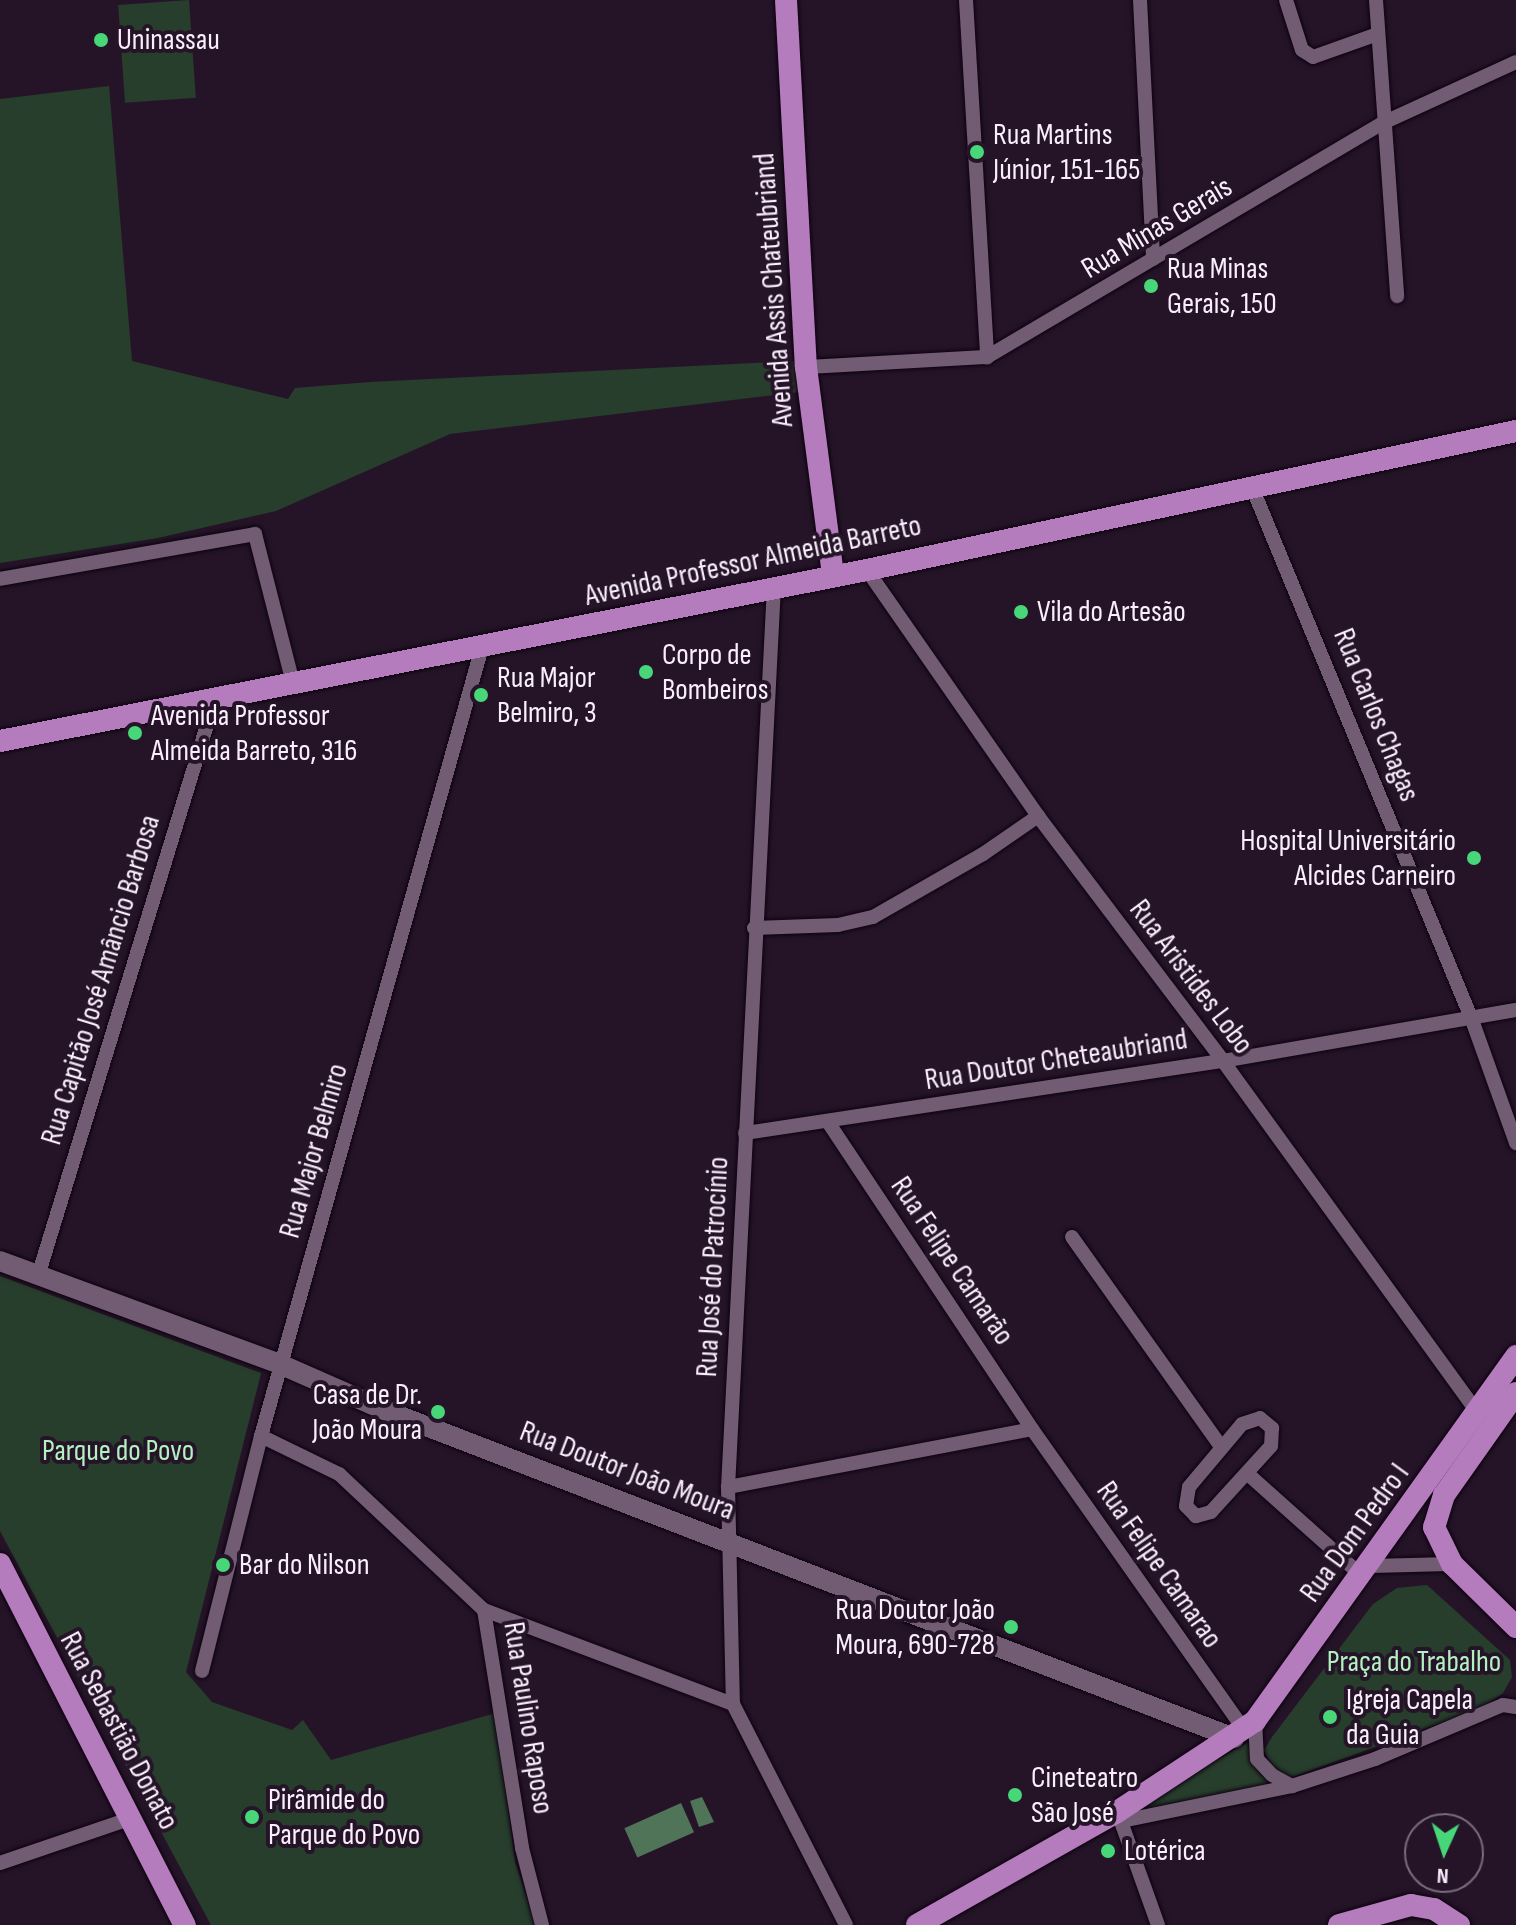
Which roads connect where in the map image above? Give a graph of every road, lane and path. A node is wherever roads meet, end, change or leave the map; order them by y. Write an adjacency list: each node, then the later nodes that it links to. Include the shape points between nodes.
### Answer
1 (786, 0): 12 (main road, Avenida Assis Chateubriand)
2 (966, 0): 11 (street)
3 (1140, 0): 9 (street)
4 (1286, 0): 6 (street, via 1302,50 1313,57)
5 (1376, 0): 6 (street)
6 (1378, 34): 8 (street)
7 (1516, 62): 8 (street, Rua Minas Gerais)
8 (1385, 122): 9 (street, Rua Minas Gerais); 10 (street)
9 (1153, 259): 11 (street, Rua Minas Gerais)
10 (1397, 296)
11 (987, 357): 12 (street, Rua Minas Gerais)
12 (806, 367): 16 (main road, Avenida Assis Chateubriand)
13 (1516, 431): 14 (main road, Avenida Professor Almeida Barreto)
14 (1252, 487): 15 (main road, Avenida Professor Almeida Barreto); 26 (street, Rua Carlos Chagas)
15 (867, 570): 16 (main road, Avenida Professor Almeida Barreto); 23 (street, Rua Aristides Lobo)
16 (833, 576): 18 (main road, Avenida Professor Almeida Barreto)
17 (0, 579): 20 (street, via 255,534)
18 (774, 586): 19 (main road, Avenida Professor Almeida Barreto); 24 (street, Rua José do Patrocínio)
19 (482, 647): 20 (main road, Avenida Professor Almeida Barreto); 35 (street, Rua Major Belmiro)
20 (293, 683): 21 (main road, Avenida Professor Almeida Barreto)
21 (215, 699): 22 (main road, Avenida Professor Almeida Barreto); 33 (street, Rua Capitão José Amâncio Barbosa)
22 (0, 741)
23 (1038, 816): 24 (street, via 873,917 838,925); 27 (street, Rua Aristides Lobo)
24 (754, 928): 29 (street, Rua José do Patrocínio)
25 (1516, 1010): 26 (street, Rua Doutor Cheteaubriand)
26 (1472, 1020): 27 (street, Rua Doutor Cheteaubriand); 30 (street, Rua Carlos Chagas)
27 (1223, 1061): 28 (street, Rua Doutor Cheteaubriand); 37 (street, Rua Aristides Lobo)
28 (828, 1122): 29 (street, Rua Doutor Cheteaubriand); 38 (street, Rua Felipe Camarão)
29 (745, 1133): 42 (street, Rua José do Patrocínio)
30 (1516, 1143)
31 (1072, 1237): 40 (street)
32 (0, 1261): 33 (main road, Rua Doutor João Moura)
33 (38, 1276): 35 (main road, Rua Doutor João Moura)
34 (1516, 1356): 37 (main road, Rua Dom Pedro I)
35 (282, 1365): 39 (street, Rua Major Belmiro); 43 (main road, Rua Doutor João Moura, via 387,1411)
36 (1516, 1393): 45 (main road, via 1437,1513 1434,1527)
37 (1477, 1412): 46 (main road, Rua Dom Pedro I)
38 (1032, 1429): 42 (street); 53 (street, Rua Felipe Camarao)
39 (261, 1436): 47 (street, Rua Paulino Raposo, via 339,1474); 49 (street, Rua Major Belmiro)
40 (1220, 1445): 41 (street, via 1242,1424 1260,1418 1268,1422 1274,1437 1271,1446); 41 (street, via 1189,1487 1185,1498 1190,1512 1211,1512)
41 (1249, 1475): 46 (street)
42 (728, 1487): 43 (street, Rua José do Patrocínio)
43 (731, 1541): 51 (street, Rua José do Patrocínio); 53 (main road, Rua Doutor João Moura)
44 (0, 1564): 56 (main road, Rua Sebastião Donato)
45 (1452, 1564): 46 (street); 48 (main road)
46 (1366, 1571): 53 (main road, Rua Dom Pedro I)
47 (484, 1610): 51 (street); 59 (street, Rua Paulino Raposo, via 522,1848)
48 (1516, 1627)
49 (202, 1671)
50 (1516, 1691): 52 (street)
51 (733, 1704): 60 (street, Rua José do Patrocínio)
52 (1509, 1706): 54 (street)
53 (1244, 1729): 54 (street, via 1257,1759); 55 (main road)
54 (1292, 1786): 55 (street)
55 (1119, 1817): 61 (main road); 62 (street)
56 (132, 1818): 57 (street); 58 (main road, Rua Sebastião Donato)
57 (0, 1863)
58 (185, 1925)
59 (542, 1925)
60 (846, 1925)
61 (917, 1925)
62 (1158, 1925)
63 (1339, 1925): 64 (main road, via 1411,1905 1434,1909)
64 (1459, 1925)

